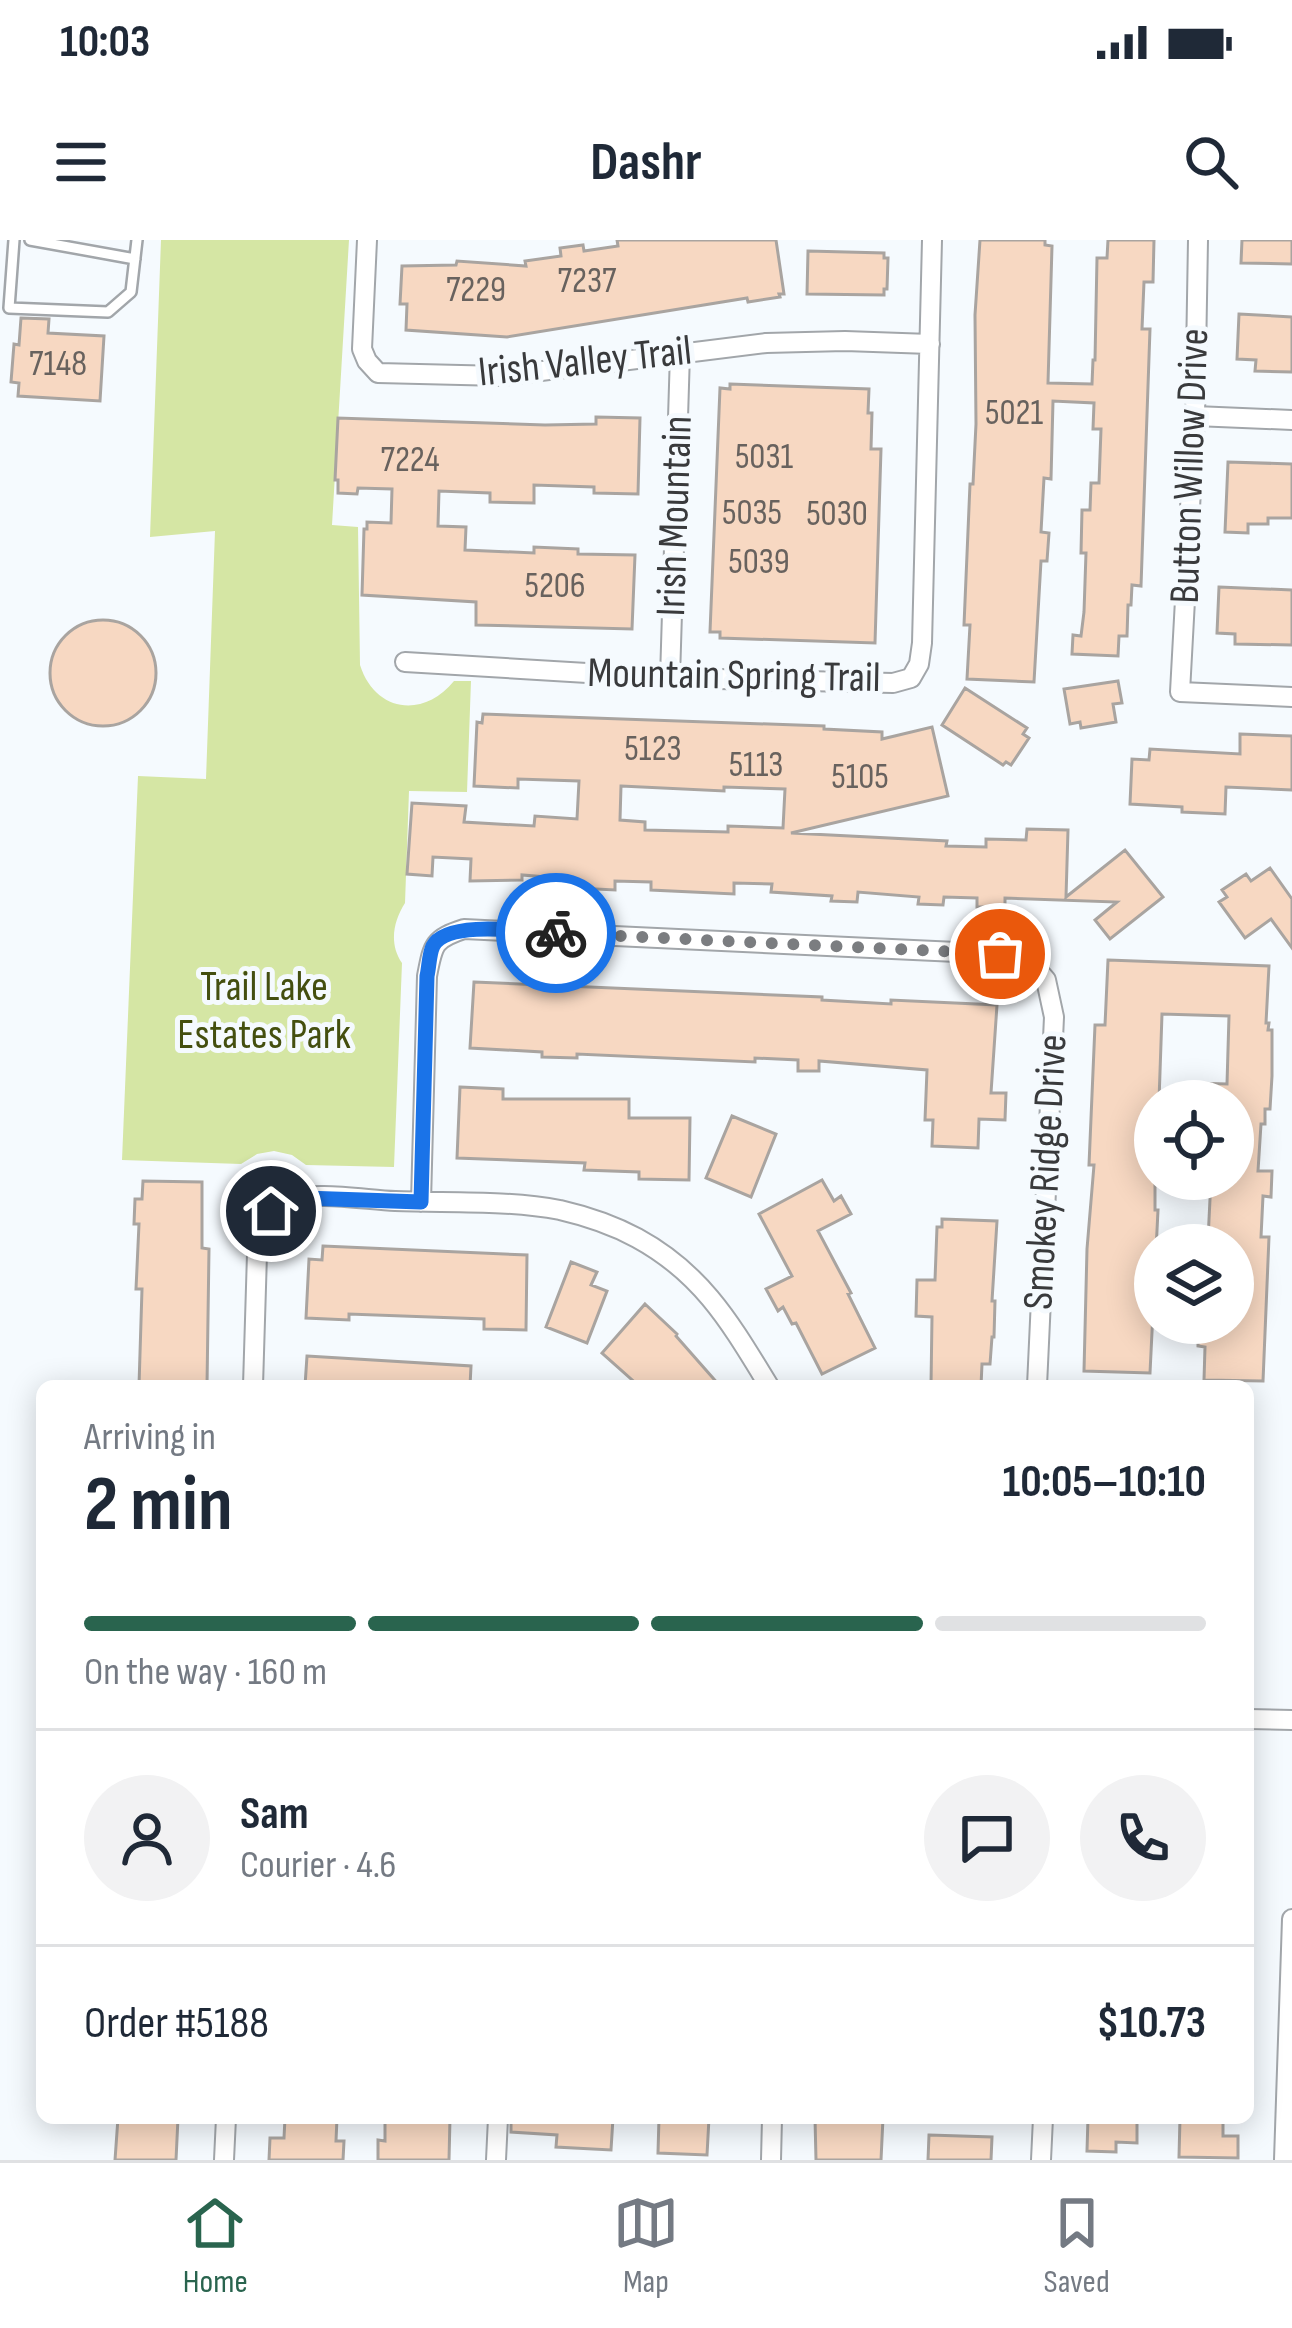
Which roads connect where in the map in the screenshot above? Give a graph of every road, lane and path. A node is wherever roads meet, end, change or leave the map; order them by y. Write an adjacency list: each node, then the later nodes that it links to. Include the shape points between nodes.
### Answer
1 (14, 240): 7 (lane, via 9,308 108,312 131,292)
2 (30, 240): 7 (lane)
3 (136, 240): 7 (lane)
4 (367, 240): 9 (street, Irish Valley Trail, via 362,349 379,373 502,376)
5 (932, 240): 8 (street, Mountain Spring Trail)
6 (1198, 240): 10 (street, Button Willow Drive)
7 (135, 259)
8 (930, 344): 9 (street, Irish Valley Trail, via 766,343); 13 (street, Mountain Spring Trail, via 922,644 911,678)
9 (680, 353): 13 (street, Irish Mountain)
10 (1195, 416): 11 (street); 14 (street, Button Willow Drive, via 1180,692)
11 (1292, 420)
12 (405, 662): 13 (street, Mountain Spring Trail)
13 (670, 678)
14 (1292, 697)
15 (421, 1202): 16 (street, via 304,1198 271,1211 257,1255); 17 (street, via 544,1208 638,1238 705,1290); 18 (street, Smokey Ridge Drive, via 427,976 433,946 444,936 464,929 1027,958 1046,980 1054,1017)
16 (253, 1380)
17 (765, 1380)
18 (1037, 1380)
19 (1254, 1719): 20 (street)
20 (1292, 1720)
21 (1292, 1919): 30 (street)
22 (226, 2124): 26 (street)
23 (497, 2124): 27 (street)
24 (772, 2124): 28 (street)
25 (1043, 2124): 29 (street)
26 (224, 2160)
27 (496, 2160)
28 (771, 2160)
29 (1041, 2160)
30 (1284, 2160)

